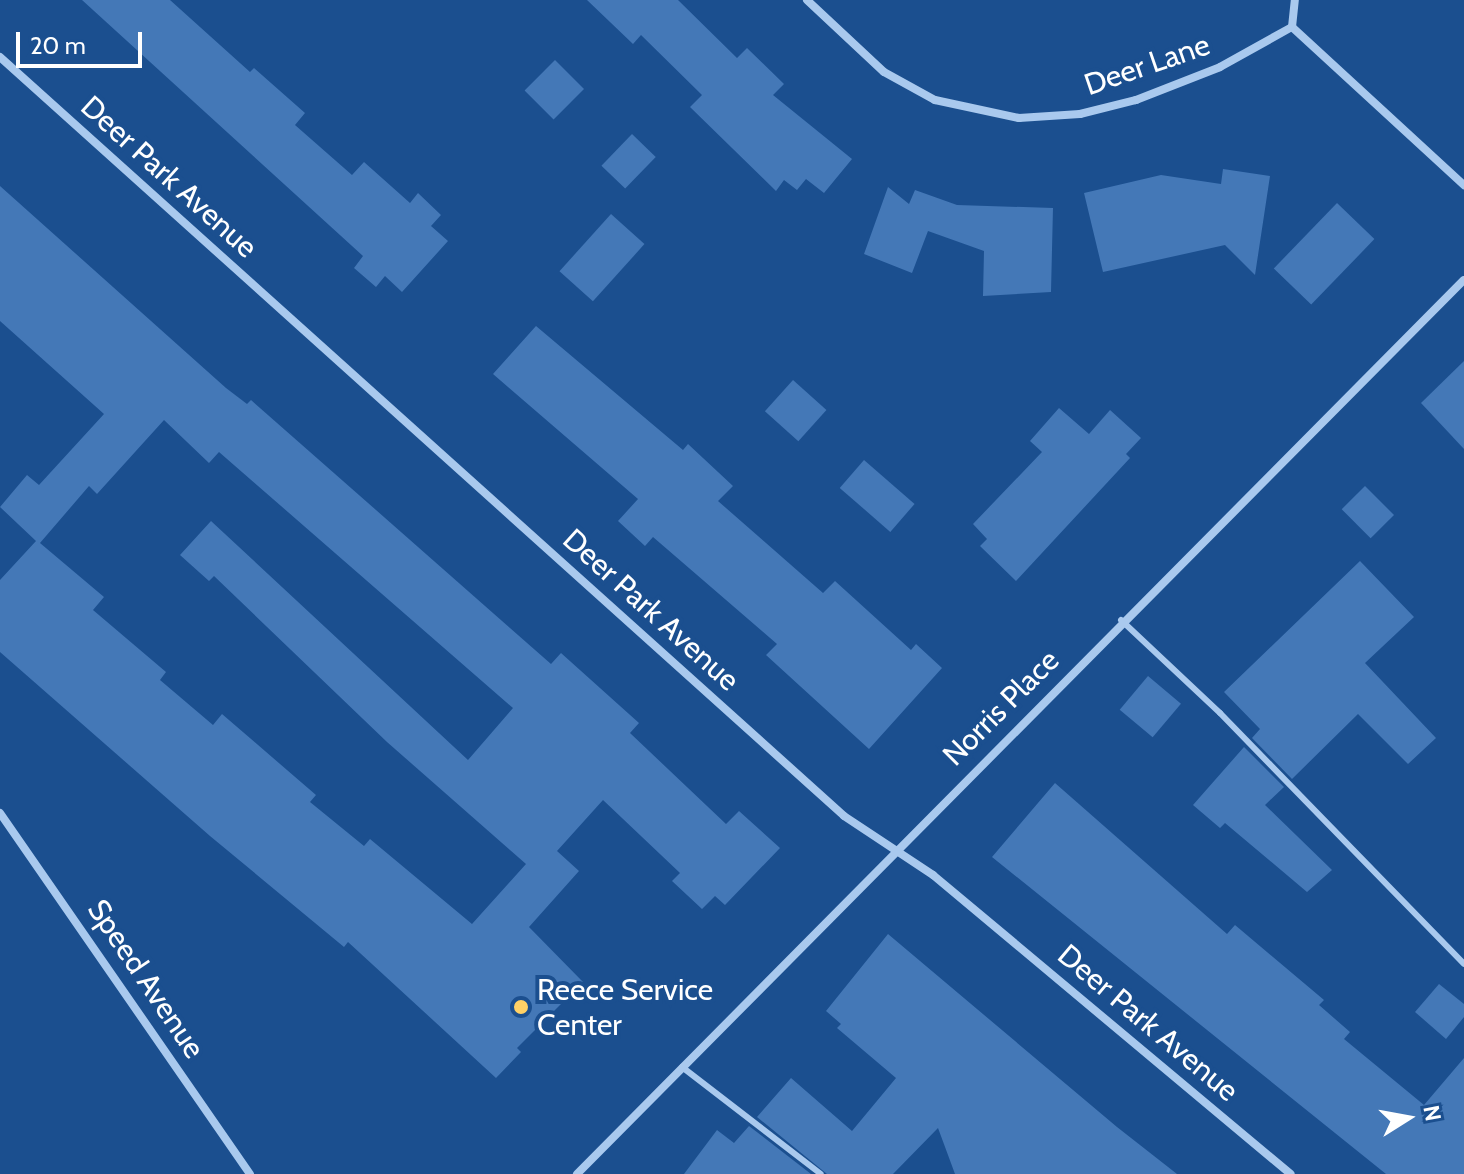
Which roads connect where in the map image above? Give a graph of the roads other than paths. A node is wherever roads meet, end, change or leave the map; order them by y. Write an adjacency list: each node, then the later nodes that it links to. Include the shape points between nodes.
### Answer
1 (807, 0): 3 (street, Deer Lane, via 884,72 935,100 1019,118 1080,114 1136,100 1220,67)
2 (1295, 0): 3 (street)
3 (1292, 27): 5 (street)
4 (0, 57): 9 (street, Deer Park Avenue, via 844,816)
5 (1464, 185)
6 (1464, 280): 7 (street, Norris Place)
7 (1121, 620): 9 (street, Norris Place); 10 (lane, via 1220,713)
8 (0, 813): 12 (street, Speed Avenue)
9 (898, 848): 11 (street, Norris Place); 15 (street, Deer Park Avenue)
10 (1464, 964)
11 (682, 1067): 13 (street, Norris Place); 14 (lane)
12 (250, 1174)
13 (577, 1174)
14 (821, 1174)
15 (1290, 1174)

